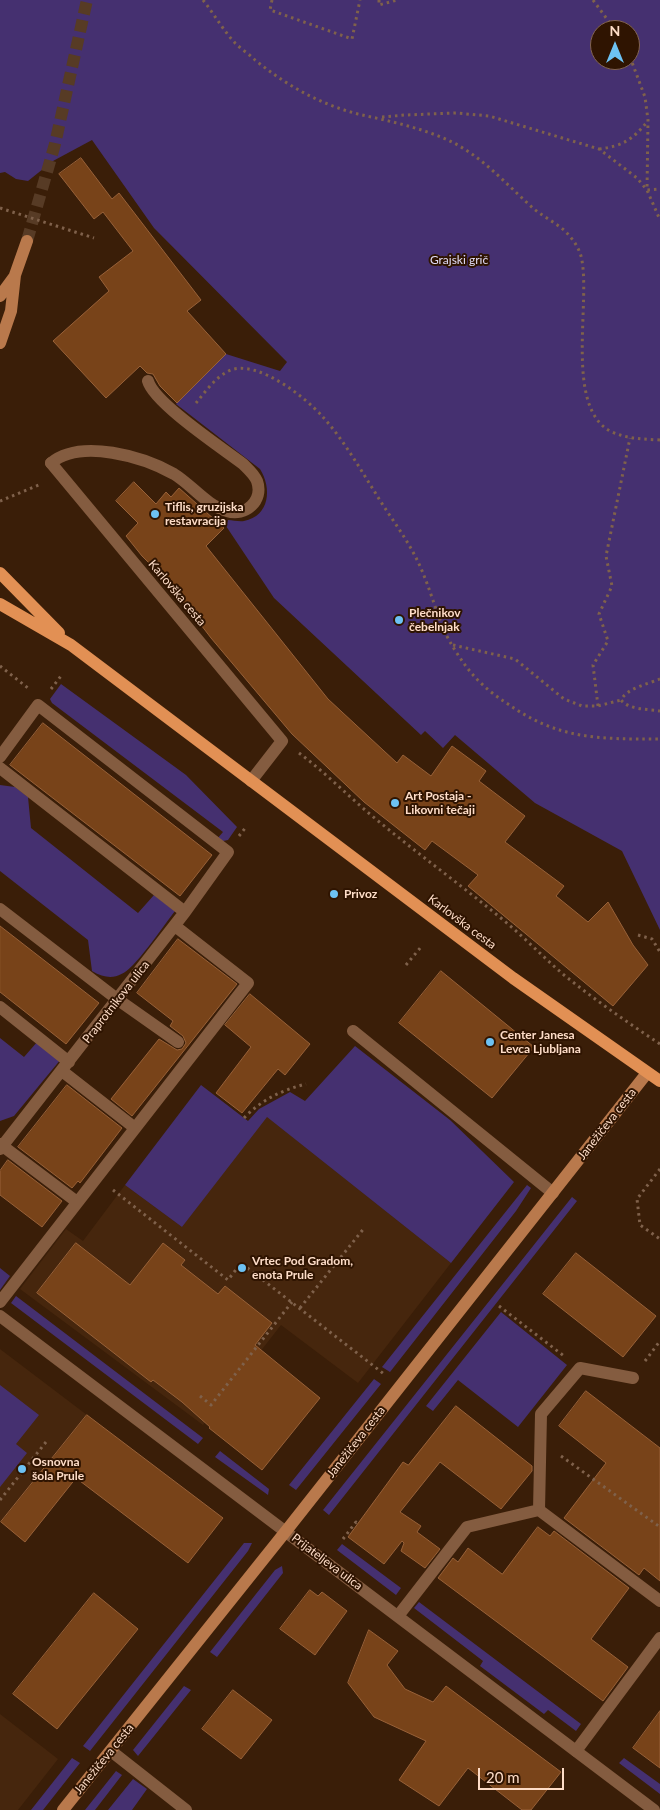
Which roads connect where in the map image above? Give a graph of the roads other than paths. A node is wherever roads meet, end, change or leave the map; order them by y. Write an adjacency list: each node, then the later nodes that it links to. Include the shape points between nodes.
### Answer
1 (26, 241): 2 (street)
2 (15, 275): 3 (street); 4 (street, via 11,311)
3 (0, 296)
4 (0, 343)
5 (148, 381): 11 (street, Karlovška cesta, via 157,397 251,472 258,493 248,509 237,513 226,511 174,474 121,454 70,452 51,462 282,741)
6 (0, 573): 8 (main road, Karlovška cesta)
7 (0, 604): 8 (main road, Karlovška cesta)
8 (71, 645): 11 (main road, Karlovška cesta)
9 (0, 756): 13 (street, Praprotnikova ulica, via 42,700 228,852)
10 (0, 768): 13 (street)
11 (251, 780): 20 (main road, Karlovška cesta, via 513,978)
12 (0, 909): 15 (street)
13 (185, 912): 14 (street, Praprotnikova ulica)
14 (175, 926): 15 (street, Praprotnikova ulica); 22 (street, via 248,983)
15 (117, 1000): 18 (street); 19 (street, Praprotnikova ulica)
16 (0, 1007): 19 (street)
17 (353, 1031): 24 (street)
18 (178, 1042)
19 (66, 1066): 22 (street); 23 (street, Praprotnikova ulica)
20 (647, 1073): 21 (main road, Karlovška cesta); 24 (street, Janežičeva cesta)
21 (660, 1081)
22 (135, 1128): 25 (street)
23 (1, 1146): 25 (street)
24 (553, 1193): 30 (street, Janežičeva cesta)
25 (77, 1202): 26 (street)
26 (0, 1302)
27 (0, 1316): 30 (street, Prijateljeva ulica)
28 (633, 1378): 29 (street, via 580,1368 542,1414)
29 (540, 1510): 31 (street); 32 (street, via 467,1527)
30 (286, 1531): 32 (street, Prijateljeva ulica); 34 (street, Janežičeva cesta)
31 (660, 1602)
32 (398, 1616): 35 (street, Prijateljeva ulica)
33 (660, 1638): 35 (street)
34 (111, 1751): 36 (street, Janežičeva cesta); 37 (street)
35 (576, 1751): 38 (street, Prijateljeva ulica)
36 (63, 1810)
37 (186, 1810)
38 (654, 1810)

